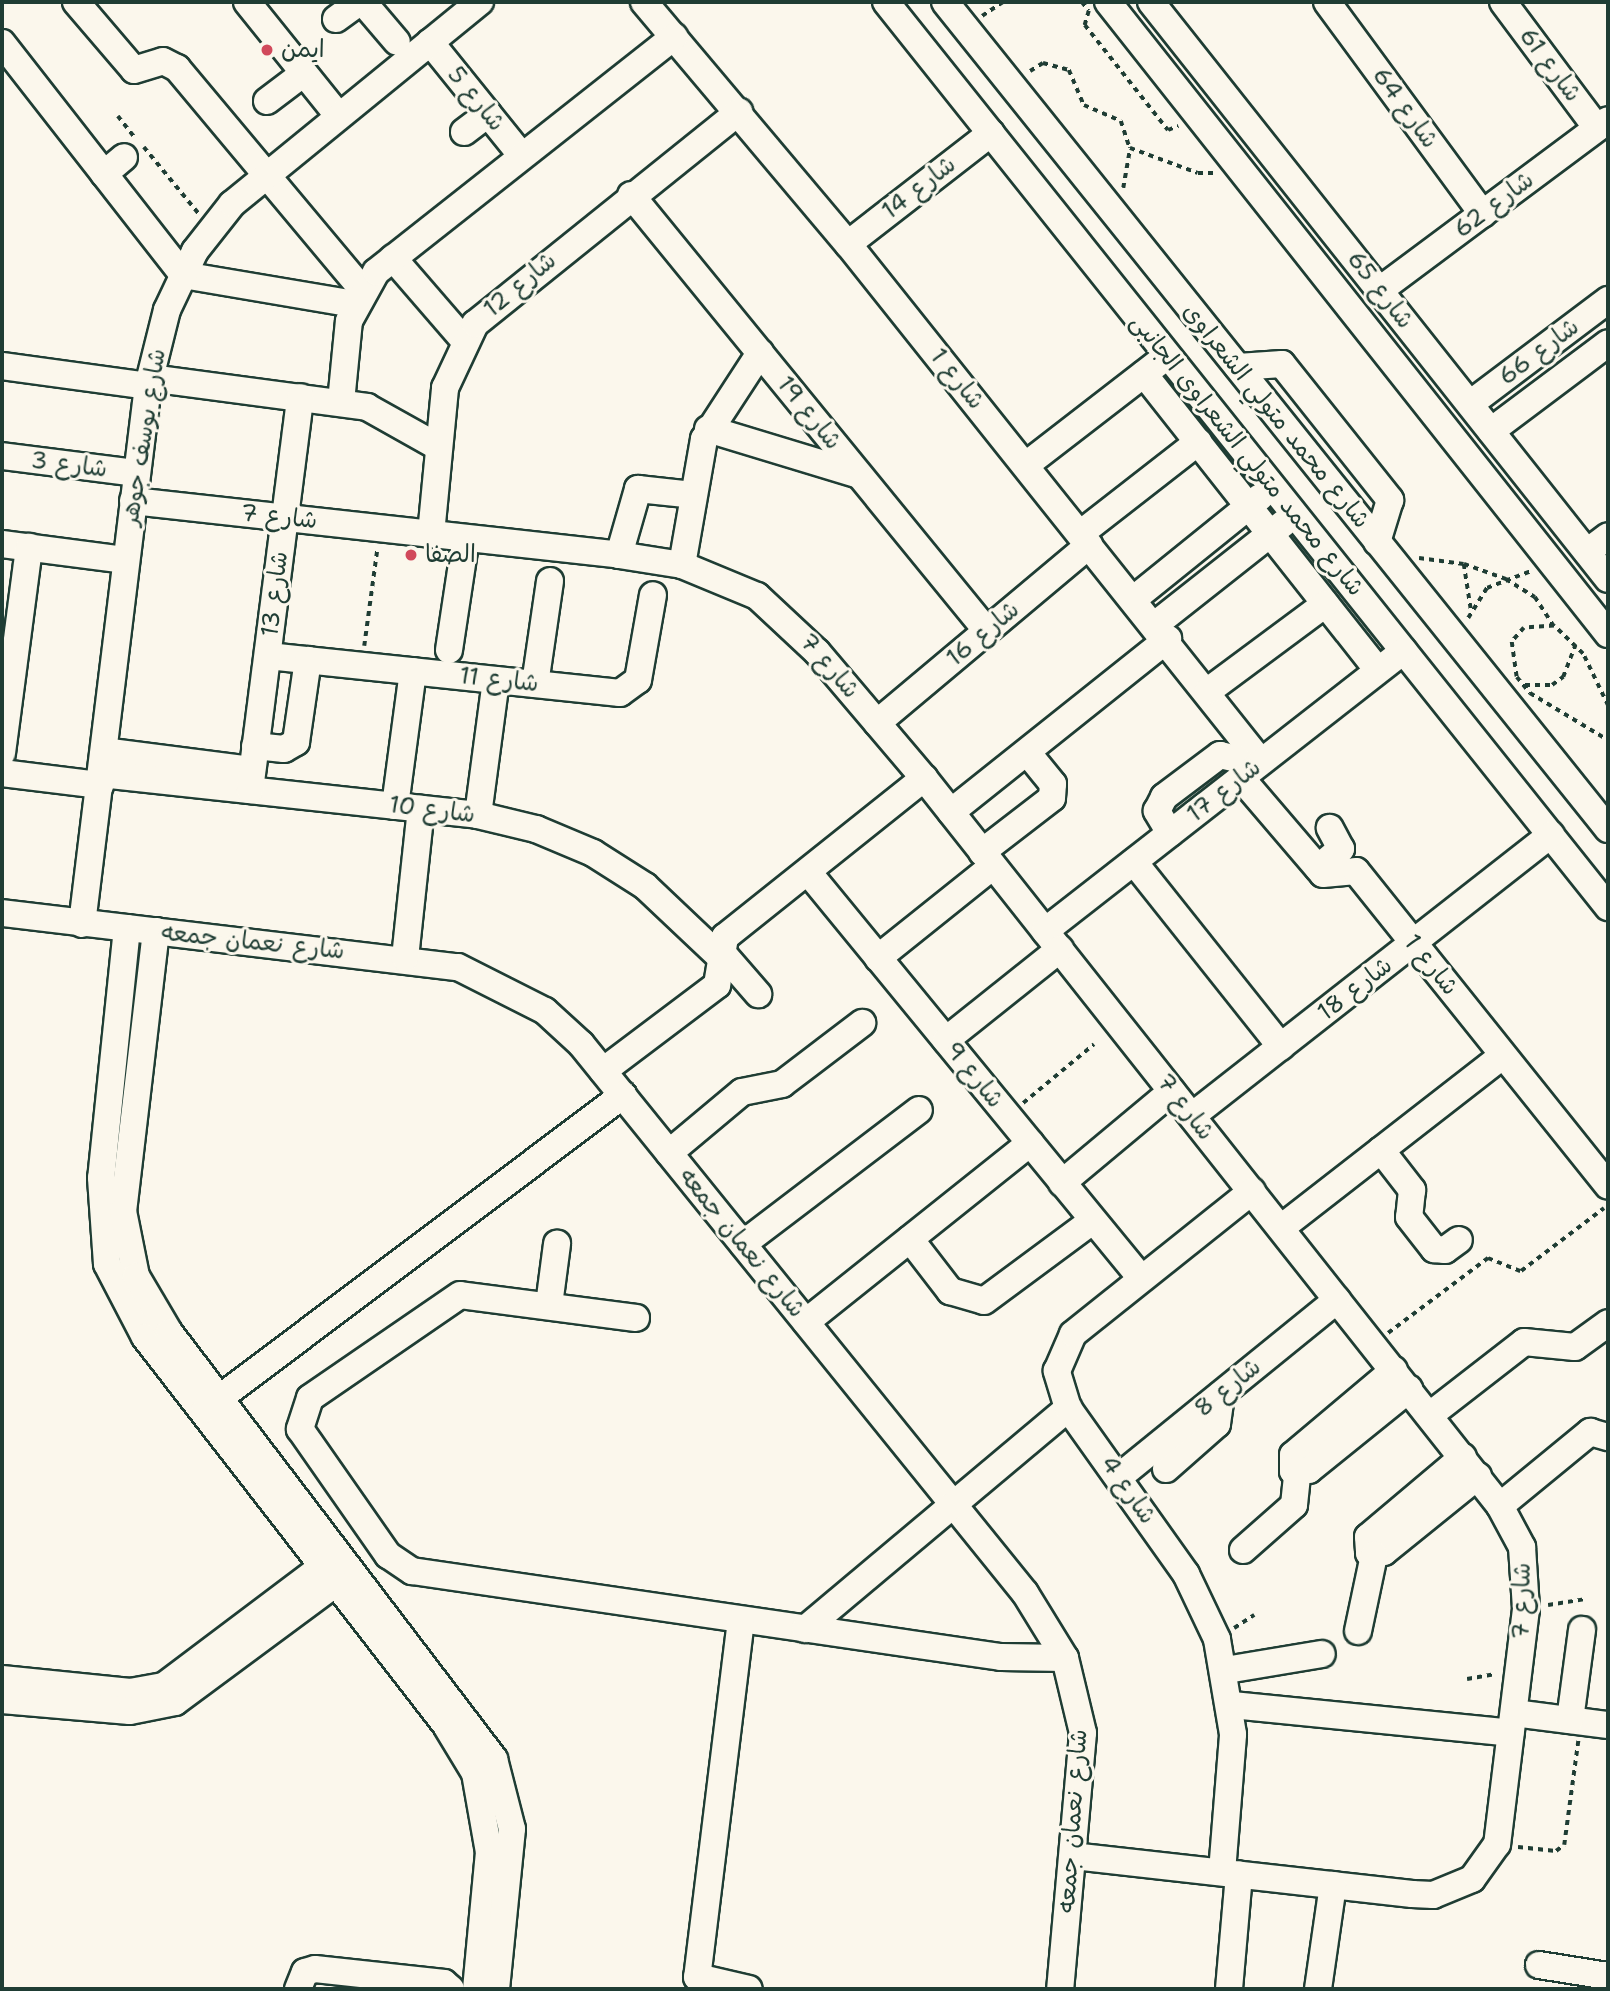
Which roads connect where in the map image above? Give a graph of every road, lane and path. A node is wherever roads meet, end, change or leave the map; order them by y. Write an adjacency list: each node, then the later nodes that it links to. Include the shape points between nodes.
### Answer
1 (76, 2): 35 (street, via 134,70 173,64)
2 (247, 2): 20 (street)
3 (361, 2): 12 (street); 15 (street)
4 (480, 2): 16 (street, شارع يوسف جوهر)
5 (644, 2): 13 (street, شارع 1)
6 (886, 2): 29 (street, شارع محمد متولي الشعراوى الجانبى)
7 (944, 2): 51 (street, شارع محمد متولي الشعراوى)
8 (1108, 2): 18 (street)
9 (1151, 2): 14 (street, شارع 65)
10 (1327, 2): 38 (street, شارع 64)
11 (1504, 2): 27 (street, شارع 61)
12 (336, 19)
13 (674, 37): 23 (street, شارع 1); 31 (street)
14 (1180, 38): 18 (street); 43 (street, شارع 65)
15 (397, 42)
16 (430, 42): 24 (street, شارع يوسف جوهر); 25 (street, شارع 5)
17 (2, 43): 21 (street)
18 (1153, 58): 98 (street)
19 (1030, 71): 30 (path, via 1043,63 1069,70 1084,105 1121,121)
20 (304, 73): 22 (street); 24 (street)
21 (11, 74): 34 (street)
22 (267, 101)
23 (739, 112): 37 (street, شارع 12); 40 (street, شارع 1)
24 (338, 114): 35 (street, شارع يوسف جوهر)
25 (488, 114): 28 (street); 31 (street, شارع 5)
26 (117, 116): 39 (path)
27 (1603, 124): 38 (street, شارع 62)
28 (464, 132)
29 (991, 133): 40 (street, شارع 14); 49 (street, شارع محمد متولي الشعراوى الجانبى)
30 (1130, 148): 33 (path, via 1198,173); 36 (path)
31 (522, 156): 41 (street)
32 (124, 157): 34 (street)
33 (1217, 173)
34 (104, 174): 42 (street)
35 (264, 174): 39 (street, شارع يوسف جوهر); 44 (street)
36 (1123, 188)
37 (631, 195): 46 (street, شارع 12, via 485,312); 48 (street, شارع 19)
38 (1483, 214): 43 (street, شارع 62)
39 (211, 230): 42 (street, شارع يوسف جوهر)
40 (848, 244): 62 (street, شارع 1)
41 (393, 258): 44 (street); 46 (street)
42 (183, 275): 44 (street); 53 (street, شارع يوسف جوهر)
43 (1380, 290): 56 (street, شارع 65)
44 (358, 296): 55 (street)
45 (1608, 300): 56 (street, شارع 66)
46 (463, 340): 60 (street, شارع 12, via 449,370)
47 (1608, 343): 58 (street, شارع 66)
48 (760, 353): 57 (street); 64 (street, شارع 19)
49 (1168, 356): 52 (street); 65 (street, شارع محمد متولي الشعراوى الجانبى)
50 (2, 366): 53 (street)
51 (1238, 367): 77 (street, شارع محمد متولي الشعراوى); 77 (street, via 1282,364 1390,500)
52 (1144, 374): 59 (street); 62 (street)
53 (149, 382): 54 (street); 63 (street, شارع يوسف جوهر)
54 (300, 397): 55 (street); 70 (street, شارع 13)
55 (341, 402): 60 (street, via 391,416)
56 (1470, 404): 58 (street, شارع 65)
57 (708, 429): 64 (street); 66 (street)
58 (1491, 431): 80 (street, شارع 65)
59 (1198, 442): 68 (street); 76 (street, شارع 16)
60 (435, 445): 72 (street, شارع 12)
61 (2, 457): 63 (street, شارع 3)
62 (1026, 465): 76 (street, شارع 1)
63 (136, 473): 67 (street, شارع يوسف جوهر)
64 (860, 476): 96 (street, شارع 19)
65 (1273, 488): 68 (street); 69 (street, شارع محمد متولي الشعراوى الجانبى)
66 (694, 495): 81 (street, via 647,487 635,492); 85 (street)
67 (133, 501): 70 (street, شارع 7); 83 (street, شارع يوسف جوهر)
68 (1248, 507): 73 (street); 91 (street)
69 (1293, 516): 73 (street); 101 (street, شارع محمد متولي الشعراوى الجانبى)
70 (285, 518): 71 (street, شارع 7); 102 (street, شارع 13)
71 (380, 528): 72 (street, شارع 7); 104 (path)
72 (431, 534): 75 (street, شارع 7)
73 (1270, 534): 92 (street); 97 (street)
74 (1608, 536): 80 (street)
75 (466, 538): 81 (street, شارع 7); 100 (street)
76 (1084, 539): 91 (street, شارع 1); 96 (street, شارع 16)
77 (1377, 542): 127 (street, شارع محمد متولي الشعراوى)
78 (2, 544): 79 (street)
79 (29, 547): 83 (street); 111 (street)
80 (1587, 552): 87 (street, شارع 65)
81 (620, 555): 85 (street, شارع 7)
82 (1418, 558): 84 (path)
83 (126, 559): 118 (street, شارع يوسف جوهر)
84 (1464, 564): 88 (path); 93 (path)
85 (682, 565): 113 (street, شارع 7, via 733,583 789,621)
86 (1535, 570): 88 (path)
87 (1608, 578)
88 (1506, 579): 93 (path, via 1487,588); 95 (path, via 1535,597)
89 (550, 581): 108 (street)
90 (653, 595): 108 (street, شارع 11, via 634,687 621,693)
91 (1135, 598): 97 (street, شارع 1)
92 (1325, 604): 105 (street); 110 (street)
93 (1471, 610): 94 (path)
94 (1467, 620)
95 (1554, 626): 99 (path); 109 (path, via 1524,628 1512,642 1511,659)
96 (987, 631): 113 (street, شارع 16)
97 (1162, 632): 110 (street, شارع 1); 115 (street)
98 (1608, 634)
99 (1575, 645): 109 (path, via 1563,677 1552,685); 112 (path)
100 (449, 650)
101 (1404, 651): 105 (street, شارع 17); 128 (street, شارع محمد متولي الشعراوى الجانبى)
102 (268, 656): 103 (street, شارع 11); 117 (street, شارع 13)
103 (308, 660): 104 (street, شارع 11); 117 (street, via 296,742)
104 (361, 666): 106 (street, شارع 11)
105 (1378, 670): 119 (street, شارع 17)
106 (413, 671): 107 (street, شارع 11); 122 (street)
107 (496, 680): 108 (street, شارع 11); 125 (street)
108 (535, 684)
109 (1524, 685): 114 (path, via 1568,720)
110 (1208, 691): 119 (street, شارع 1)
111 (5, 699): 116 (street)
112 (1608, 706)
113 (877, 723): 121 (street, شارع 7)
114 (1608, 740)
115 (1027, 752): 124 (street); 129 (street, via 1053,784 1052,798)
116 (2, 753)
117 (252, 769): 118 (street); 122 (street, شارع 10)
118 (102, 770): 120 (street); 135 (street, شارع يوسف جوهر)
119 (1250, 771): 130 (street, شارع 17); 131 (street, شارع 1)
120 (2, 773)
121 (924, 778): 124 (street, شارع 7); 132 (street)
122 (395, 806): 123 (street, شارع 10)
123 (421, 809): 125 (street, شارع 10); 141 (street)
124 (951, 813): 129 (street, شارع 7)
125 (478, 815): 140 (street, شارع 10, via 566,840 620,868)
126 (1330, 828): 131 (street, via 1341,849)
127 (1608, 829)
128 (1551, 835): 133 (street, شارع محمد متولي الشعراوى الجانبى); 139 (street, شارع 18)
129 (988, 859): 138 (street, شارع 7); 142 (street)
130 (1134, 862): 138 (street, شارع 17); 147 (street)
131 (1318, 868): 139 (street, شارع 1, via 1330,877 1356,871)
132 (808, 872): 140 (street, via 725,937); 142 (street, شارع 9)
133 (1608, 906)
134 (2, 913): 135 (street, شارع نعمان جمعه)
135 (82, 923): 136 (street, شارع نعمان جمعه)
136 (127, 928): 137 (street, شارع نعمان جمعه); 177 (street, via 101,1178 101,1237 129,1315)
137 (156, 931): 141 (street, شارع نعمان جمعه); 177 (street, via 126,1178 127,1244 150,1306)
138 (1052, 940): 145 (street, شارع 17); 150 (street, شارع 7)
139 (1414, 943): 147 (street, شارع 18); 148 (street, شارع 1)
140 (719, 953): 143 (street, شارع 10); 149 (street, via 717,985)
141 (405, 958): 149 (street, شارع نعمان جمعه, via 458,967 503,985 545,1011)
142 (878, 958): 145 (street, شارع 9)
143 (758, 994)
144 (862, 1023): 157 (street, via 782,1084 742,1092)
145 (946, 1040): 153 (street, شارع 9)
146 (1094, 1044): 153 (path)
147 (1282, 1046): 154 (street, شارع 18)
148 (1503, 1055): 156 (street); 159 (street, شارع 1)
149 (603, 1071): 151 (street, شارع نعمان جمعه)
150 (1172, 1091): 154 (street, شارع 7); 158 (street)
151 (623, 1095): 157 (street, شارع نعمان جمعه); 177 (street)
152 (919, 1110): 167 (street)
153 (1008, 1116): 155 (street, شارع 9)
154 (1192, 1116): 160 (street, شارع 7)
155 (1030, 1143): 158 (street, شارع 9); 164 (street)
156 (1381, 1150): 163 (street); 165 (street, via 1412,1190 1409,1217 1434,1249 1445,1250)
157 (669, 1153): 167 (street, شارع نعمان جمعه)
158 (1062, 1183): 162 (street, شارع 9)
159 (1608, 1186)
160 (1252, 1191): 163 (street, شارع 7); 168 (street, شارع 4)
161 (1608, 1204): 174 (path, via 1521,1271 1488,1258)
162 (1093, 1221): 164 (street, via 984,1301 950,1291); 168 (street, شارع 9)
163 (1281, 1228): 169 (street, شارع 7)
164 (910, 1238): 172 (street)
165 (1459, 1240)
166 (557, 1244): 170 (street)
167 (743, 1244): 172 (street, شارع نعمان جمعه)
168 (1141, 1279): 178 (street, شارع 4, via 1062,1351 1059,1391)
169 (1337, 1300): 174 (street, شارع 7); 176 (street, شارع 8)
170 (549, 1305): 171 (street); 190 (street, via 477,1295 446,1301 304,1403 300,1429 305,1442 388,1555 412,1571)
171 (636, 1318)
172 (806, 1322): 184 (street, شارع نعمان جمعه)
173 (1608, 1322): 179 (street, via 1575,1347 1524,1342)
174 (1373, 1344): 175 (street, شارع 7)
175 (1401, 1379): 179 (street, شارع 7); 186 (street, via 1293,1455 1290,1466 1297,1474 1294,1505)
176 (1221, 1394): 182 (street, via 1217,1424); 183 (street, شارع 8)
177 (212, 1404): 187 (street); 187 (street)
178 (1068, 1408): 183 (street, شارع 4); 184 (street)
179 (1430, 1415): 181 (street, شارع 7)
180 (1608, 1437): 185 (street, via 1587,1434)
181 (1471, 1466): 185 (street, شارع 7); 193 (street, via 1368,1537 1366,1548 1374,1555)
182 (1166, 1469)
183 (1119, 1477): 196 (street, شارع 4, via 1198,1594)
184 (952, 1501): 191 (street); 195 (street, شارع نعمان جمعه, via 1048,1624)
185 (1500, 1506): 189 (street, شارع 7, via 1522,1547)
186 (1242, 1550)
187 (344, 1584): 198 (street, via 164,1686 130,1692); 200 (street, via 175,1702 130,1711); 216 (street, via 463,1749 484,1798 489,1863); 217 (street, via 482,1738 503,1782 512,1829)
188 (1587, 1599): 189 (path)
189 (1526, 1609): 197 (street, شارع 7)
190 (741, 1619): 191 (street); 213 (street, via 697,1977)
191 (805, 1629): 195 (street, via 1001,1657)
192 (1582, 1630): 202 (street)
193 (1358, 1631)
194 (1322, 1654): 196 (street)
195 (1065, 1658): 206 (street, شارع نعمان جمعه, via 1083,1733)
196 (1226, 1670): 201 (street, شارع 4)
197 (1519, 1670): 199 (path); 203 (street, شارع 7)
198 (2, 1679)
199 (1467, 1679)
200 (2, 1700)
201 (1232, 1705): 203 (street); 207 (street, شارع 4)
202 (1575, 1721): 203 (street); 204 (street); 205 (path, via 1564,1845 1556,1851)
203 (1512, 1723): 205 (street, شارع 7)
204 (1608, 1725)
205 (1497, 1844): 208 (street, شارع 7, via 1472,1879 1433,1895)
206 (1074, 1856): 207 (street, شارع 7); 219 (street, شارع نعمان جمعه)
207 (1231, 1873): 208 (street, شارع 7); 210 (street, شارع 4)
208 (1333, 1885): 220 (street)
209 (1539, 1965): 211 (street)
210 (1238, 1973)
211 (1608, 1976)
212 (383, 1983): 214 (street, via 315,1969 305,1972); 215 (street, via 444,1983)
213 (720, 1987): 218 (street)
214 (298, 1989)
215 (451, 1989)
216 (476, 1989)
217 (496, 1989)
218 (749, 1989)
219 (1060, 1989)
220 (1318, 1989)

